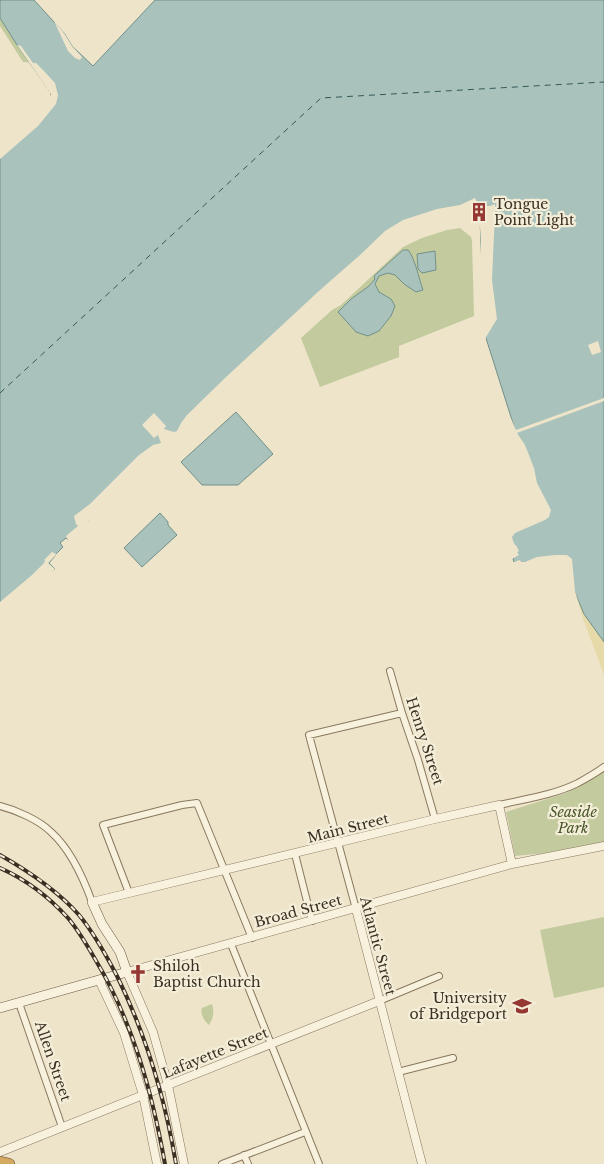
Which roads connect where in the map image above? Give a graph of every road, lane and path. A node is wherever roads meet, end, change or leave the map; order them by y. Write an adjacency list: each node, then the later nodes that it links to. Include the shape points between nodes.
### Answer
1 (390, 671): 2 (street, Henry Street)
2 (402, 713): 6 (street, Henry Street); 7 (street, Atlantic Street, via 309,735)
3 (604, 767): 4 (street, Main Street, via 569,787)
4 (499, 805): 6 (street, Main Street); 10 (street)
5 (0, 806): 13 (street, via 51,831 73,860)
6 (435, 819): 7 (street, Main Street)
7 (337, 843): 9 (street, Main Street); 14 (street, Atlantic Street)
8 (604, 846): 10 (street, Broad Street)
9 (294, 854): 11 (street, Main Street); 15 (street)
10 (512, 864): 14 (street, Broad Street)
11 (225, 870): 12 (street, Main Street); 12 (street, via 197,803 182,805 103,825); 16 (street)
12 (129, 892): 13 (street, Main Street)
13 (92, 902): 18 (main road, via 120,952)
14 (356, 909): 15 (street, Broad Street); 21 (street, Atlantic Street)
15 (312, 921): 16 (street, Broad Street)
16 (252, 938): 17 (street, Broad Street)
17 (231, 944): 18 (street, Broad Street); 24 (street)
18 (127, 972): 20 (main road, Broad Street); 27 (street, via 153,1032)
19 (439, 976): 21 (street, Lafayette Street)
20 (99, 980): 22 (main road, Broad Street); 28 (street, via 124,1032)
21 (379, 1001): 24 (street, Lafayette Street); 26 (street, Atlantic Street)
22 (20, 1003): 23 (main road, Broad Street); 29 (street, Allen Street)
23 (0, 1008)
24 (270, 1044): 27 (street, Lafayette Street); 30 (street)
25 (453, 1058): 26 (street)
26 (398, 1072): 40 (street, Atlantic Street)
27 (168, 1085): 28 (street, Lafayette Street); 36 (street)
28 (143, 1095): 29 (street, Lafayette Street); 35 (street)
29 (62, 1127): 31 (street, Lafayette Street)
30 (306, 1132): 32 (street); 39 (street)
31 (0, 1152)
32 (244, 1155): 37 (street); 38 (street)
33 (0, 1162): 34 (highway)
34 (8, 1164)
35 (157, 1164)
36 (184, 1164)
37 (222, 1164)
38 (248, 1164)
39 (319, 1164)
40 (422, 1164)

